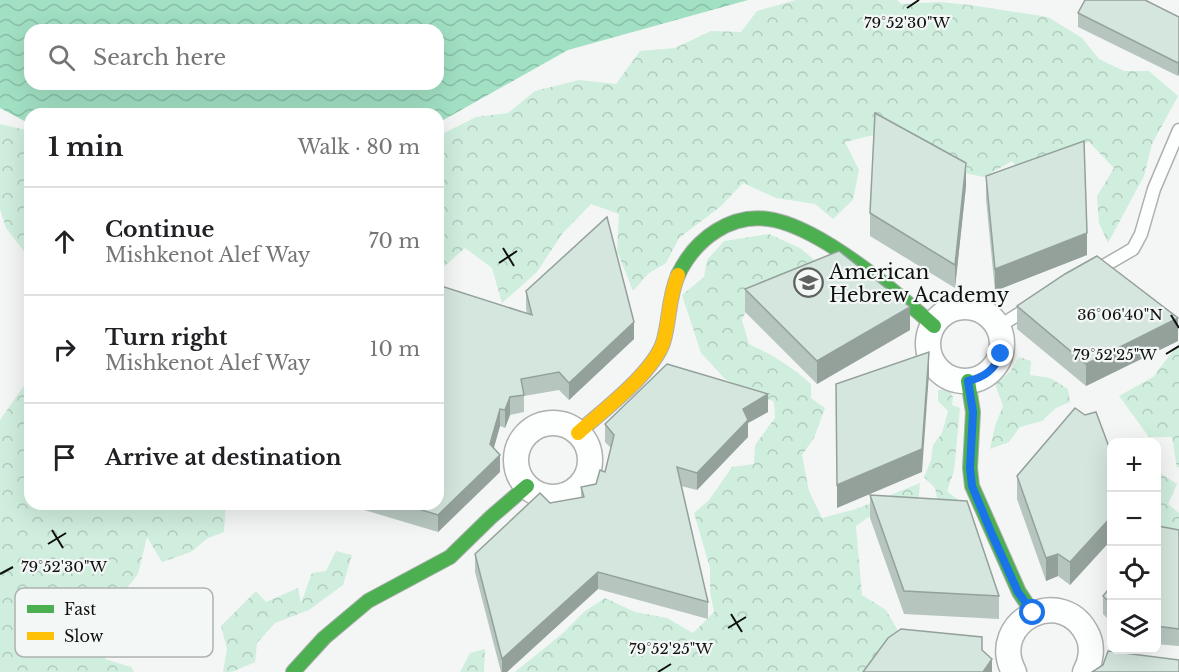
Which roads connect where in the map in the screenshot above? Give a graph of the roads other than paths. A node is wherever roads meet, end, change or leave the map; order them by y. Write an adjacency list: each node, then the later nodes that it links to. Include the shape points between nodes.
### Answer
1 (1179, 130): 2 (lane, via 1133,249)
2 (1085, 276)
3 (1046, 298): 5 (lane)
4 (934, 326): 5 (street, via 945,313 966,307 987,314); 6 (street, via 929,343 936,366 945,375); 7 (street, via 878,277 797,227 773,220 727,225 691,252 678,275 664,340 657,354)
5 (998, 327): 6 (street, via 1002,342 996,364 989,373)
6 (968, 381): 9 (street, via 973,412 972,486 1018,592)
7 (578, 433): 8 (street, via 558,423 546,423 526,434 519,443 516,466); 8 (street, via 589,456 583,481 574,490 550,497)
8 (527, 486): 10 (street, via 450,556 368,601 324,638)
9 (1033, 613): 11 (street, via 1014,630 1010,642 1008,654); 12 (street, via 1060,611 1083,627 1091,653)
10 (293, 672)
11 (1014, 672)
12 (1085, 672)

